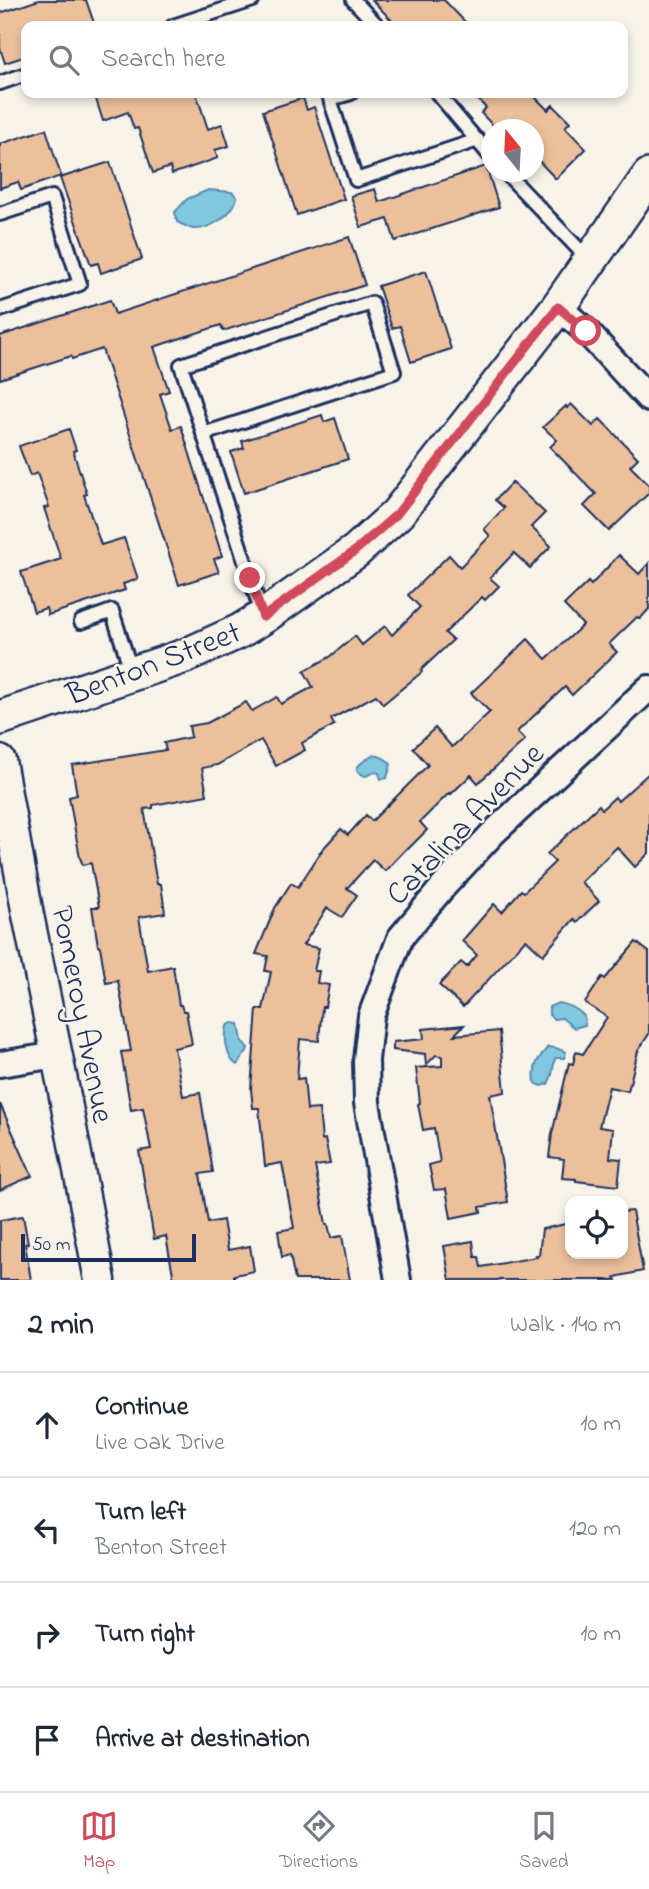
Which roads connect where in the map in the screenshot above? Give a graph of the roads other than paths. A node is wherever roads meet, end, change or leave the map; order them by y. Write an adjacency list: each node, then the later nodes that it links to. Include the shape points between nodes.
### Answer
1 (253, 0): 3 (lane)
2 (354, 0): 4 (lane)
3 (188, 21)
4 (373, 21)
5 (21, 76): 6 (lane)
6 (0, 83)
7 (334, 98): 9 (lane, via 330,99 356,180)
8 (441, 98): 9 (lane)
9 (478, 141): 10 (lane)
10 (481, 144)
11 (649, 176): 14 (main road, Benton Street)
12 (515, 182): 14 (lane)
13 (0, 214): 16 (lane, via 52,197 80,284)
14 (590, 261): 15 (main road, Benton Street)
15 (558, 307): 17 (street); 19 (main road, Benton Street, via 397,514 355,551)
16 (0, 310)
17 (649, 399)
18 (203, 434): 18 (lane, via 181,365 372,303 394,372); 19 (lane)
19 (263, 617): 21 (main road, Benton Street, via 185,656)
20 (81, 622): 21 (lane, via 112,611)
21 (133, 675): 23 (main road, Benton Street)
22 (649, 688): 28 (street, Catalina Avenue, via 494,833 400,937 371,1016 366,1060 367,1103)
23 (0, 718)
24 (0, 761): 25 (street, Pomeroy Avenue)
25 (57, 1055): 26 (street); 27 (street, Pomeroy Avenue)
26 (0, 1064)
27 (100, 1280)
28 (398, 1280)

